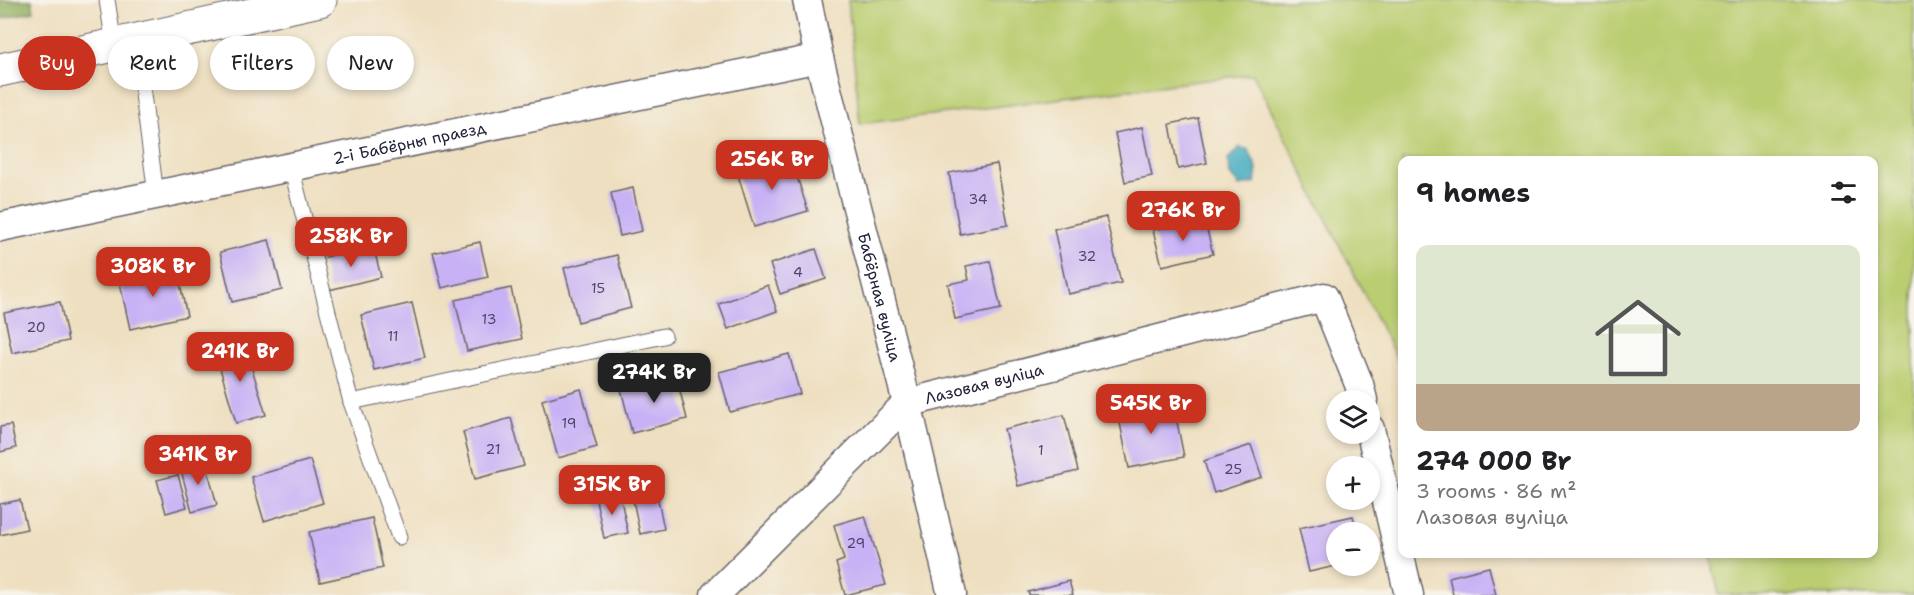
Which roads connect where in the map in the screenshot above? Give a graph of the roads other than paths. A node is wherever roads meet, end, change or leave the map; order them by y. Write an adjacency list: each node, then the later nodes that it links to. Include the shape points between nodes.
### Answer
1 (107, 0): 4 (lane)
2 (320, 0): 5 (main road)
3 (807, 0): 7 (street, Бабёрная вуліца)
4 (122, 36)
5 (157, 36)
6 (108, 47): 8 (main road)
7 (819, 58): 10 (street, 2-і Бабёрны праезд); 16 (street, Бабёрная вуліца)
8 (0, 70)
9 (135, 90): 11 (lane)
10 (291, 167): 11 (street, 2-і Бабёрны праезд); 15 (lane)
11 (156, 195): 12 (street, 2-і Бабёрны праезд)
12 (0, 227)
13 (664, 336): 15 (lane)
14 (1360, 390): 16 (street, Лазовая вуліца, via 1324,297)
15 (351, 402): 18 (lane)
16 (908, 403): 21 (street, Лазовая вуліца); 22 (street, Бабёрная вуліца)
17 (1374, 444): 19 (street)
18 (399, 537)
19 (1398, 548)
20 (1400, 558): 23 (street)
21 (715, 595)
22 (951, 595)
23 (1409, 595)

